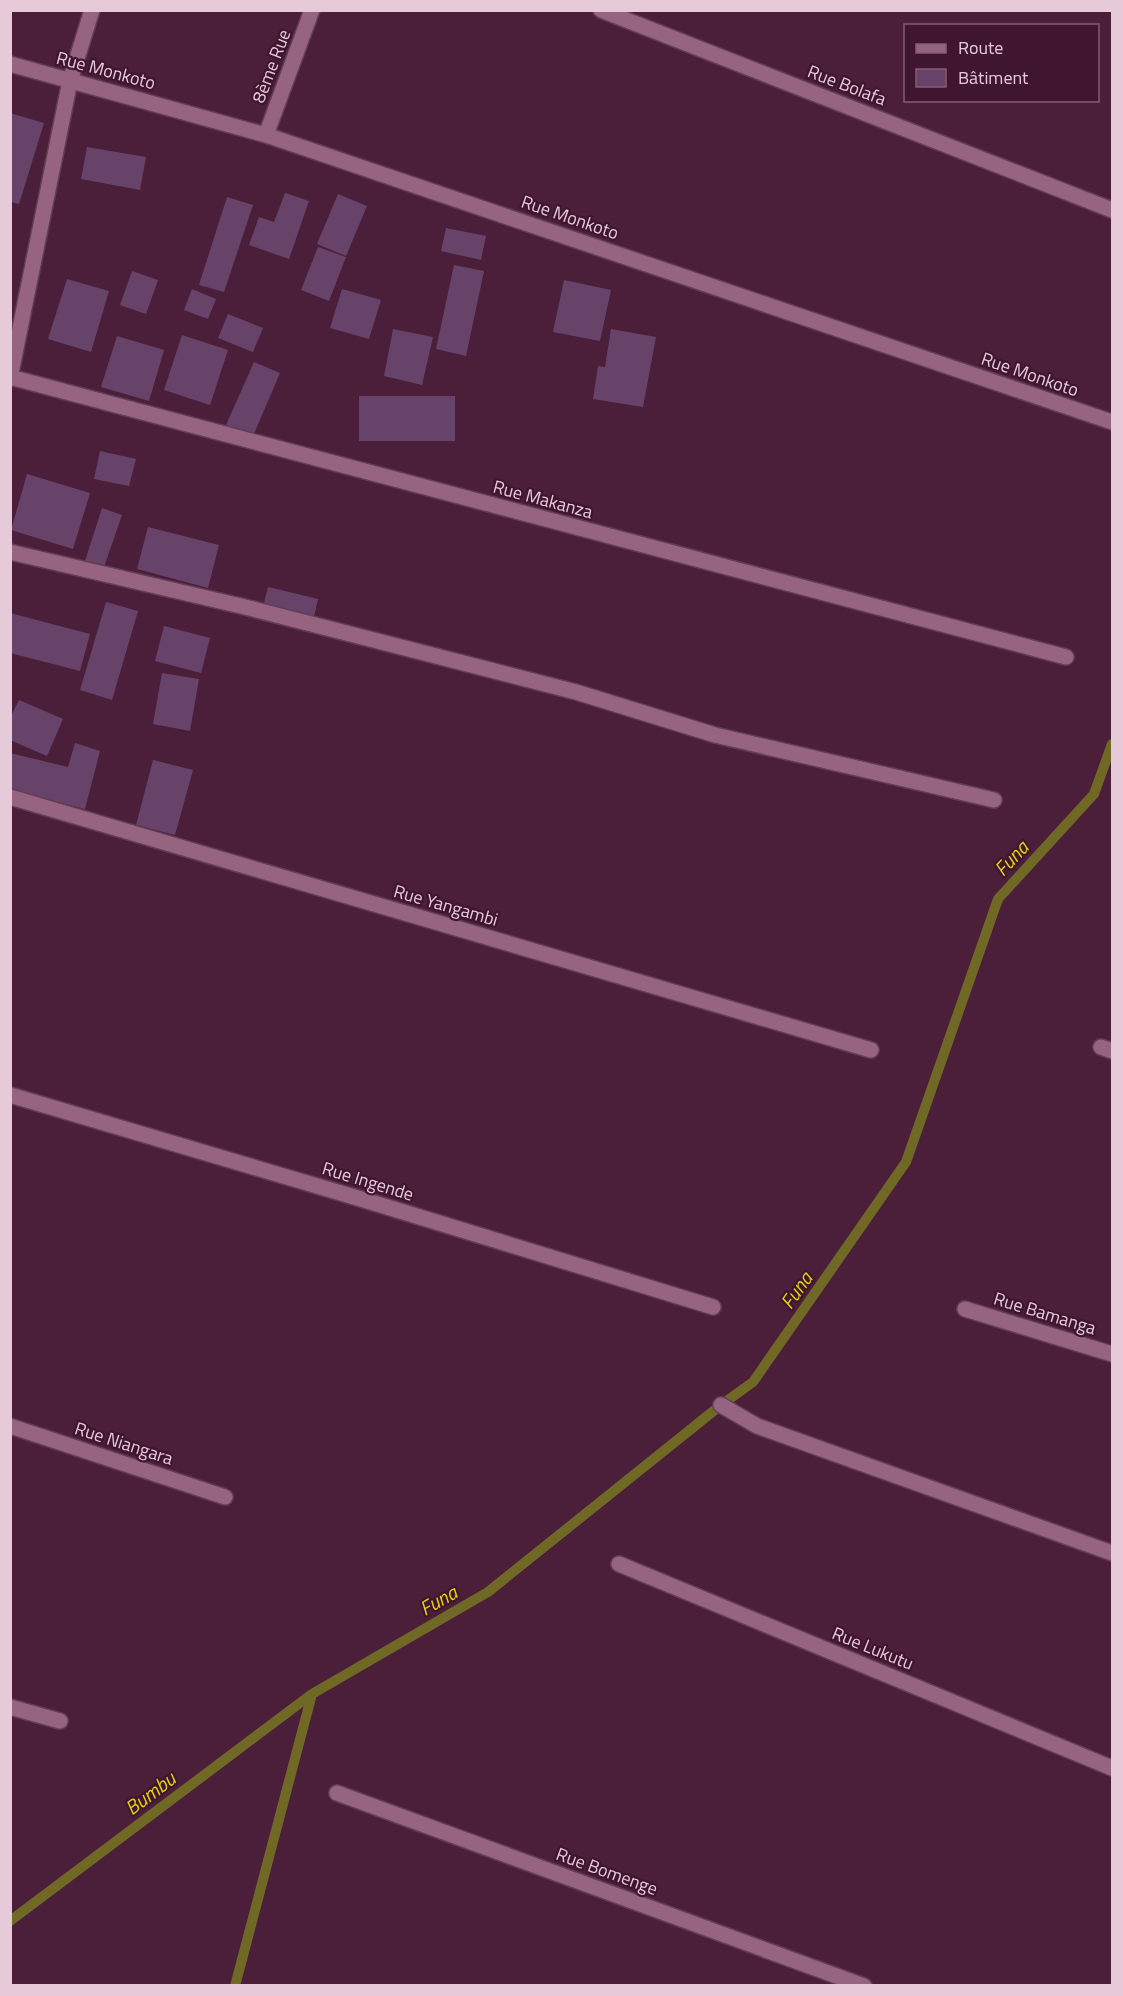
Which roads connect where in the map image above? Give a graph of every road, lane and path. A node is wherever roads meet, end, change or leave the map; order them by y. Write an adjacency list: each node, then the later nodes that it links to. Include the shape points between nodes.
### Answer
1 (92, 10): 5 (street)
2 (312, 10): 6 (street, 8ème Rue)
3 (601, 10): 7 (street, Rue Bolafa)
4 (10, 64): 5 (street, Rue Monkoto)
5 (70, 81): 6 (street, Rue Monkoto); 8 (street)
6 (266, 135): 9 (street, Rue Monkoto)
7 (1113, 210)
8 (11, 378): 11 (street, Rue Makanza)
9 (1113, 422)
10 (10, 552): 13 (street, via 241,606 576,692 715,735)
11 (1066, 657)
12 (10, 797): 14 (street, Rue Yangambi)
13 (994, 800)
14 (871, 1050)
15 (10, 1095): 16 (street, Rue Ingende)
16 (713, 1307)
17 (965, 1309): 18 (street, Rue Bamanga)
18 (1113, 1354)
19 (721, 1405): 22 (street, via 757,1426)
20 (10, 1426): 21 (street, Rue Niangara)
21 (225, 1497)
22 (1113, 1553)
23 (619, 1564): 26 (street, Rue Lukutu)
24 (10, 1707): 25 (street)
25 (60, 1721)
26 (1113, 1768)
27 (337, 1793): 28 (street, Rue Bomenge)
28 (864, 1986)

